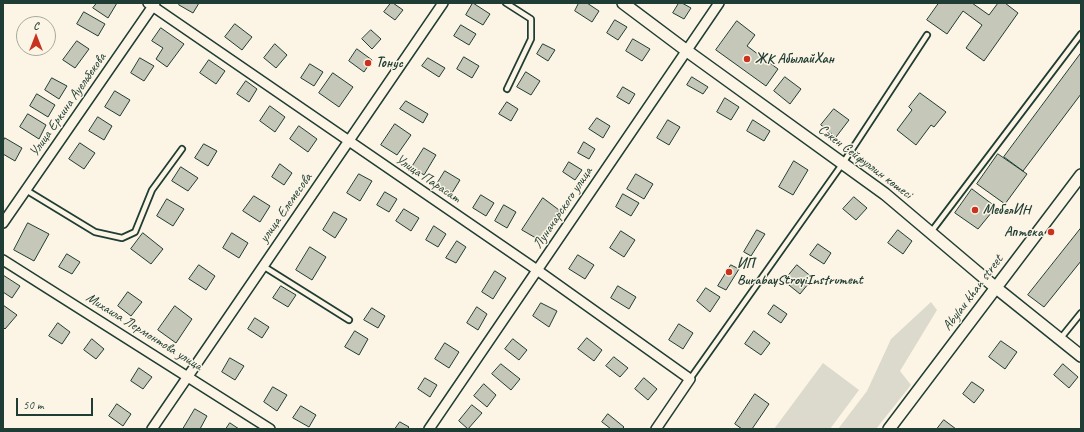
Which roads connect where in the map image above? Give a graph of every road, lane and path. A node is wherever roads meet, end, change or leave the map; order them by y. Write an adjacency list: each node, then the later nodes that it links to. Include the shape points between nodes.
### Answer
1 (443, 3): 10 (street, улица Елемесова)
2 (506, 3): 9 (lane, via 531,19 531,39)
3 (623, 3): 8 (street, Сәкен Сейфуллин көшесі)
4 (719, 3): 8 (street, Луначарского улица)
5 (152, 4): 10 (street, Улица Парасат); 14 (street, Улица Еркина Ауельбекова)
6 (1081, 34): 16 (lane)
7 (927, 35): 12 (lane)
8 (687, 51): 12 (street, Сәкен Сейфуллин көшесі); 19 (street, Луначарского улица)
9 (507, 89)
10 (349, 142): 18 (street, улица Елемесова); 19 (street, Улица Парасат)
11 (182, 149): 14 (lane, via 152,190 135,232 122,238 95,232)
12 (843, 163): 16 (street, Сәкен Сейфуллин көшесі); 26 (lane)
13 (1081, 175): 20 (street, Abylau khan street)
14 (26, 190): 15 (street, Улица Еркина Ауельбекова)
15 (3, 223)
16 (931, 233): 20 (street, Сәкен Сейфуллин көшесі)
17 (3, 260): 25 (street, Михаила Лермонтова улица)
18 (263, 266): 22 (lane); 25 (street, улица Елемесова)
19 (537, 270): 26 (street, Улица Парасат); 29 (street, Луначарского улица)
20 (996, 287): 23 (street, Сәкен Сейфуллин көшесі); 31 (street, Abylau khan street)
21 (1081, 313): 23 (lane)
22 (349, 320)
23 (1060, 339): 24 (street, Сәкен Сейфуллин көшесі)
24 (1081, 356)
25 (187, 377): 27 (street, улица Елемесова); 28 (street, Михаила Лермонтова улица)
26 (690, 379): 30 (street)
27 (152, 429)
28 (270, 429)
29 (429, 429)
30 (656, 429)
31 (889, 429)

